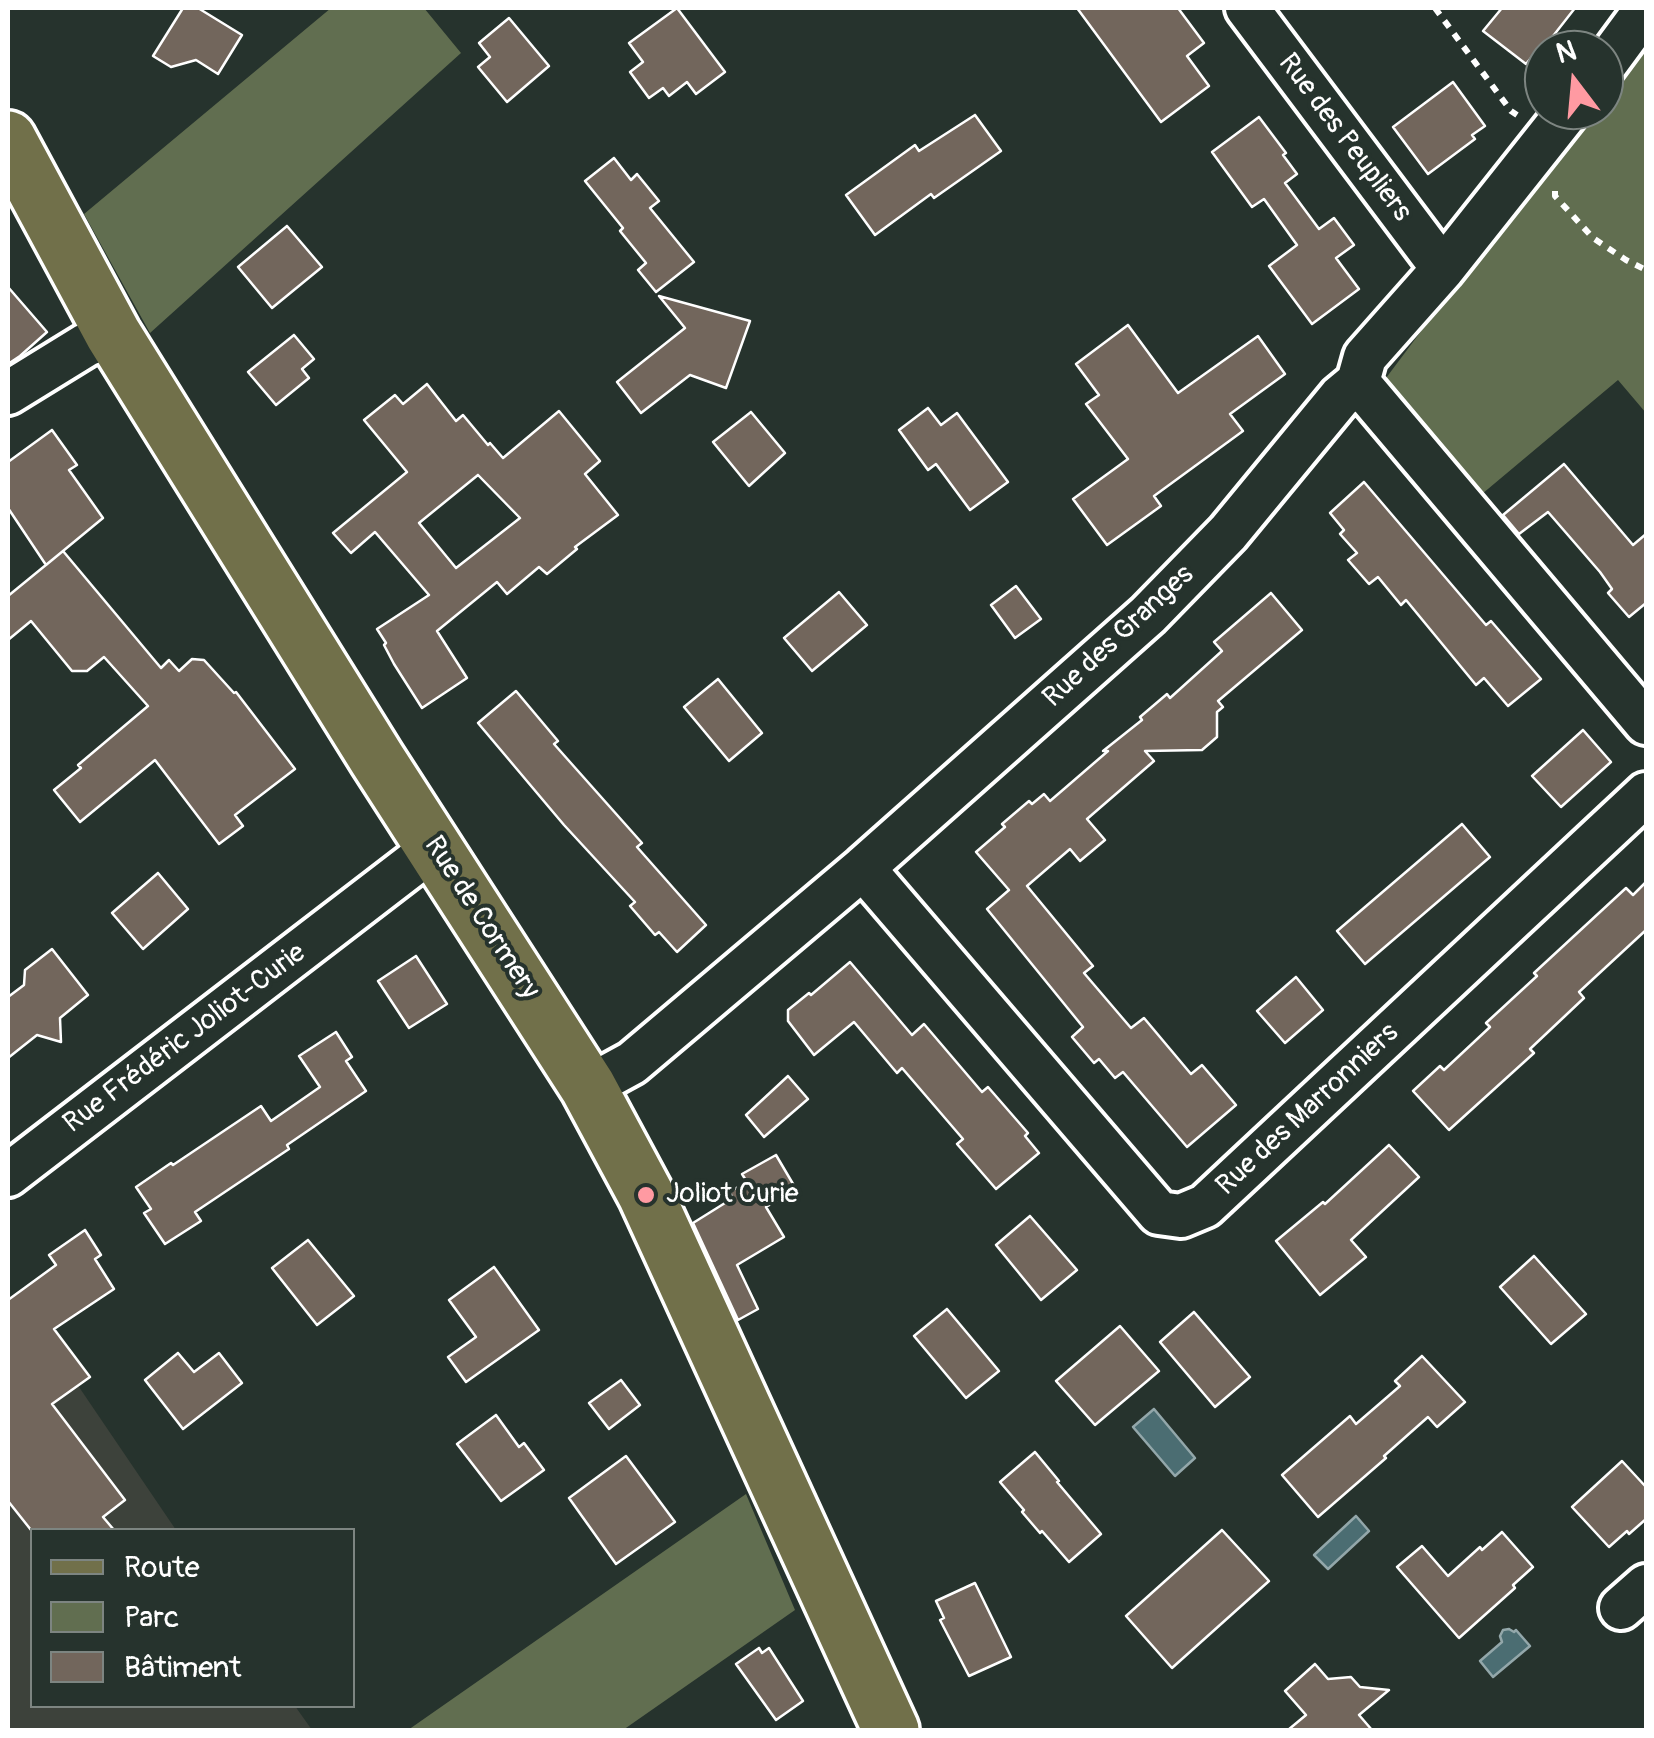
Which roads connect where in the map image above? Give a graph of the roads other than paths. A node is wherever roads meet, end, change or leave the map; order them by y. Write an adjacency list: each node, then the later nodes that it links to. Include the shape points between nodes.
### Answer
1 (1246, 8): 6 (street, Rue des Peupliers)
2 (1646, 9): 3 (street)
3 (1624, 39)
4 (1554, 130): 6 (street, Rue des Granges)
5 (8, 140): 7 (main road, Rue de Cormery)
6 (1443, 269): 8 (street, Rue des Granges, via 1365,358)
7 (114, 334): 9 (street, via 86,344); 12 (main road, Rue de Cormery)
8 (1358, 382): 10 (street); 13 (street, Rue des Granges, via 1148,614)
9 (8, 394)
10 (1646, 723)
11 (1646, 794): 13 (street, Rue des Marronniers, via 1205,1206 1181,1216 1159,1213)
12 (435, 847): 14 (main road, Rue de Cormery); 15 (street, Rue Frédéric Joliot-Curie)
13 (863, 868): 14 (street, Rue des Granges, via 632,1063)
14 (588, 1086): 16 (main road, Rue de Cormery, via 654,1213)
15 (8, 1175)
16 (892, 1730)

